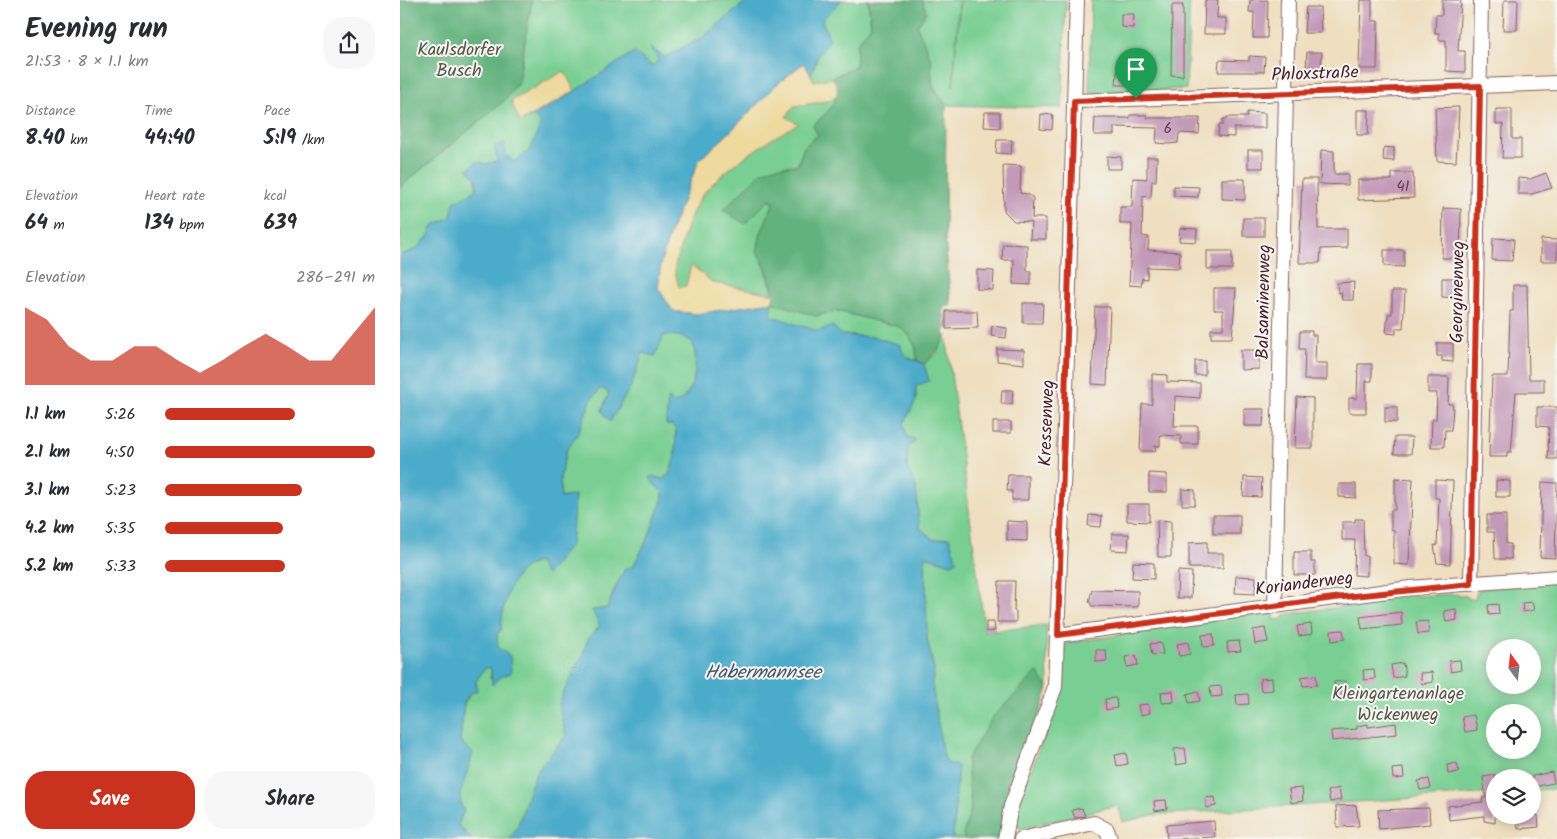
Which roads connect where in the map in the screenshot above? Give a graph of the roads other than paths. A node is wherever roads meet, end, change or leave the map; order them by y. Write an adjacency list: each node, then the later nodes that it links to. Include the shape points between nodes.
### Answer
1 (1077, 0): 7 (street, Kressenweg)
2 (1288, 0): 6 (street, Balsaminenweg)
3 (1481, 0): 5 (street, Georginenweg)
4 (1557, 83): 5 (street, Phloxstraße)
5 (1480, 86): 6 (street, Phloxstraße); 9 (street, Georginenweg)
6 (1286, 92): 7 (street, Phloxstraße); 10 (street, Balsaminenweg)
7 (1074, 101): 11 (street, Kressenweg)
8 (1557, 577): 9 (street, Korianderweg)
9 (1471, 584): 10 (street, Korianderweg, via 1410,588)
10 (1275, 605): 11 (street, Korianderweg)
11 (1058, 635): 12 (street, Kressenweg, via 1055,686 1010,806)
12 (1005, 839)
13 (1021, 839): 14 (street, via 1094,823 1107,830)
14 (1110, 839)

